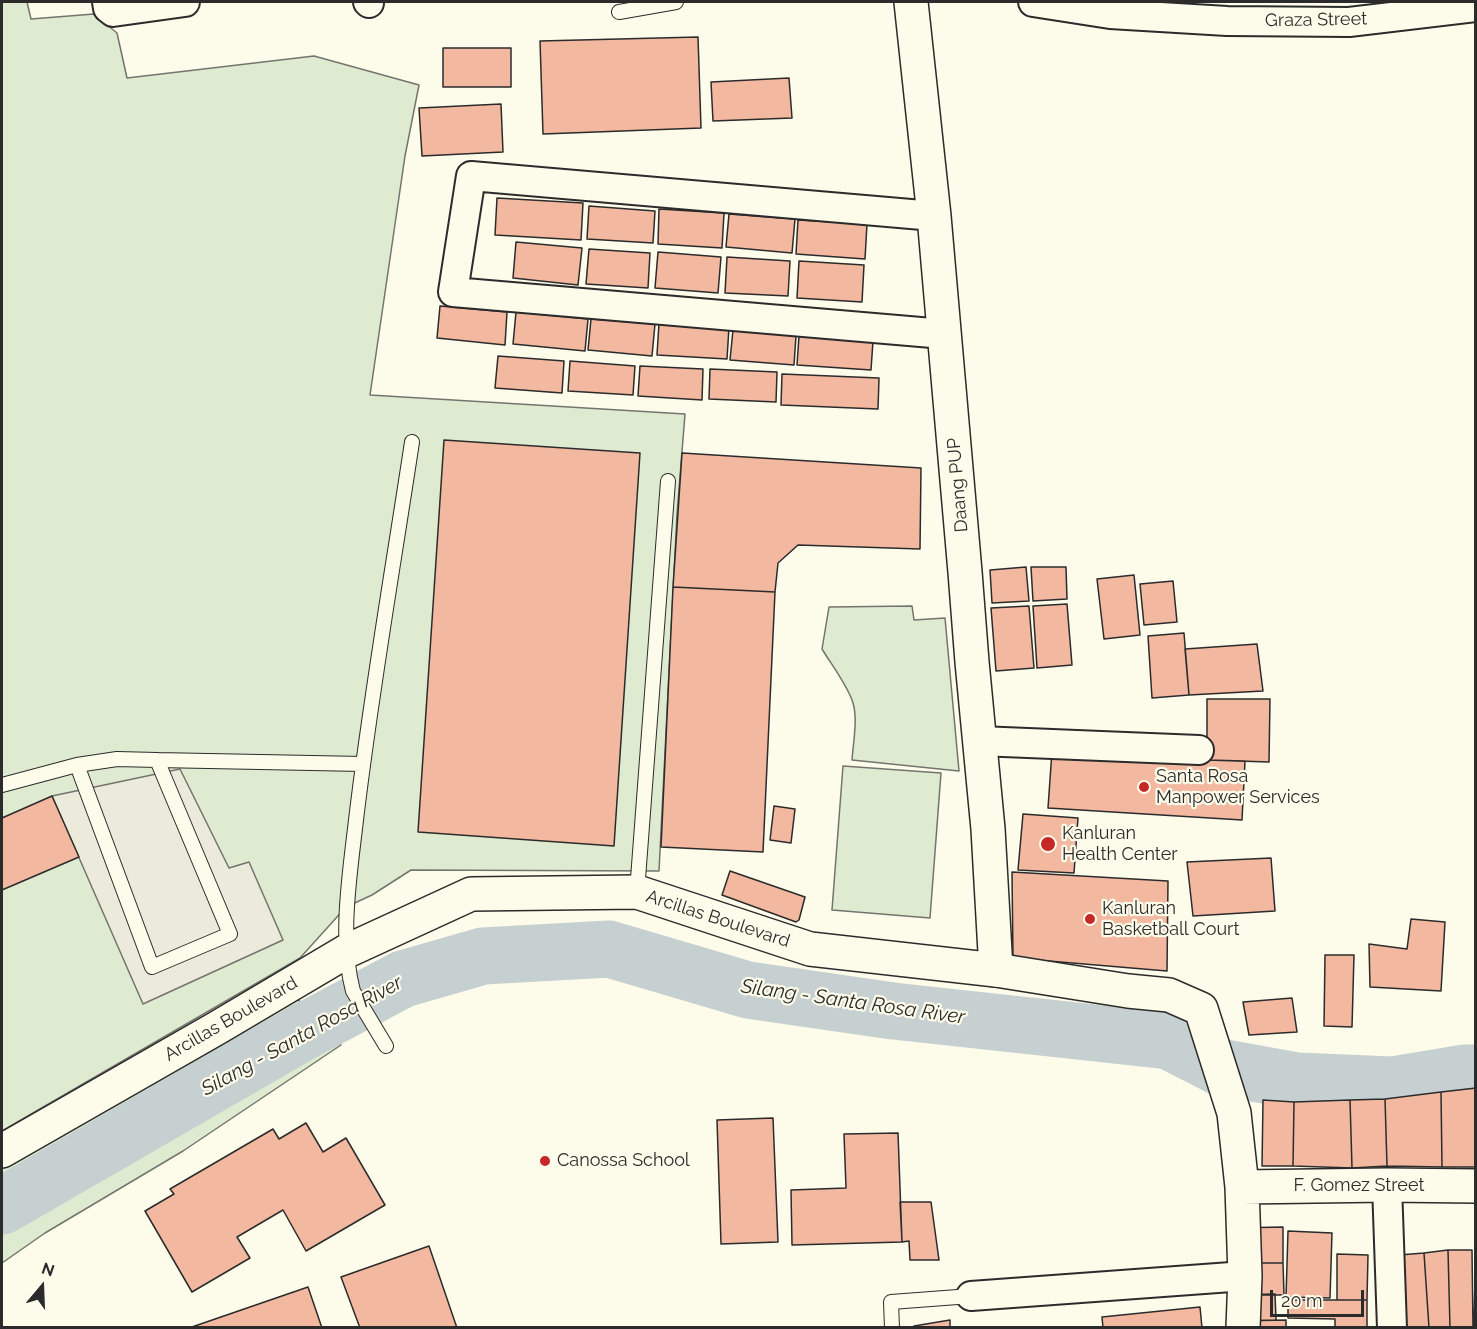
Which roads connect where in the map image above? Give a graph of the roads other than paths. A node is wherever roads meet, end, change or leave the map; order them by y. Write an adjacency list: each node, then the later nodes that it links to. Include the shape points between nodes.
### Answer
1 (107, 2): 2 (street, via 113,12)
2 (185, 2)
3 (676, 2): 7 (lane)
4 (911, 2): 8 (main road, Daang PUP)
5 (1034, 2): 6 (street, Graza Street, via 1110,14 1227,21 1349,22)
6 (1476, 7)
7 (619, 12)
8 (934, 216): 9 (main road, Daang PUP); 9 (street, via 471,176 453,292)
9 (944, 334): 12 (main road, Daang PUP)
10 (412, 442): 15 (lane)
11 (668, 481): 18 (lane)
12 (979, 741): 13 (street); 20 (main road, Daang PUP)
13 (1199, 750)
14 (157, 760): 15 (lane); 16 (lane, via 117,759); 16 (lane, via 230,934 152,967)
15 (363, 764): 19 (lane, via 346,907)
16 (77, 765): 17 (lane)
17 (2, 785)
18 (637, 892): 19 (main road, Arcillas Boulevard, via 471,894); 20 (main road, Arcillas Boulevard, via 810,949)
19 (348, 951): 21 (lane, via 353,991); 22 (main road, Arcillas Boulevard)
20 (996, 970): 25 (main road, Arcillas Boulevard, via 1169,995 1201,1009 1234,1113)
21 (386, 1046)
22 (2, 1151)
23 (1386, 1185): 24 (main road, F. Gomez Street); 25 (main road, F. Gomez Street); 30 (street)
24 (1476, 1186)
25 (1242, 1187): 26 (main road, Arcillas Boulevard)
26 (1245, 1276): 27 (street); 29 (main road, Arcillas Boulevard)
27 (971, 1296): 28 (lane, via 891,1302)
28 (892, 1328)
29 (1243, 1328)
30 (1392, 1328)

